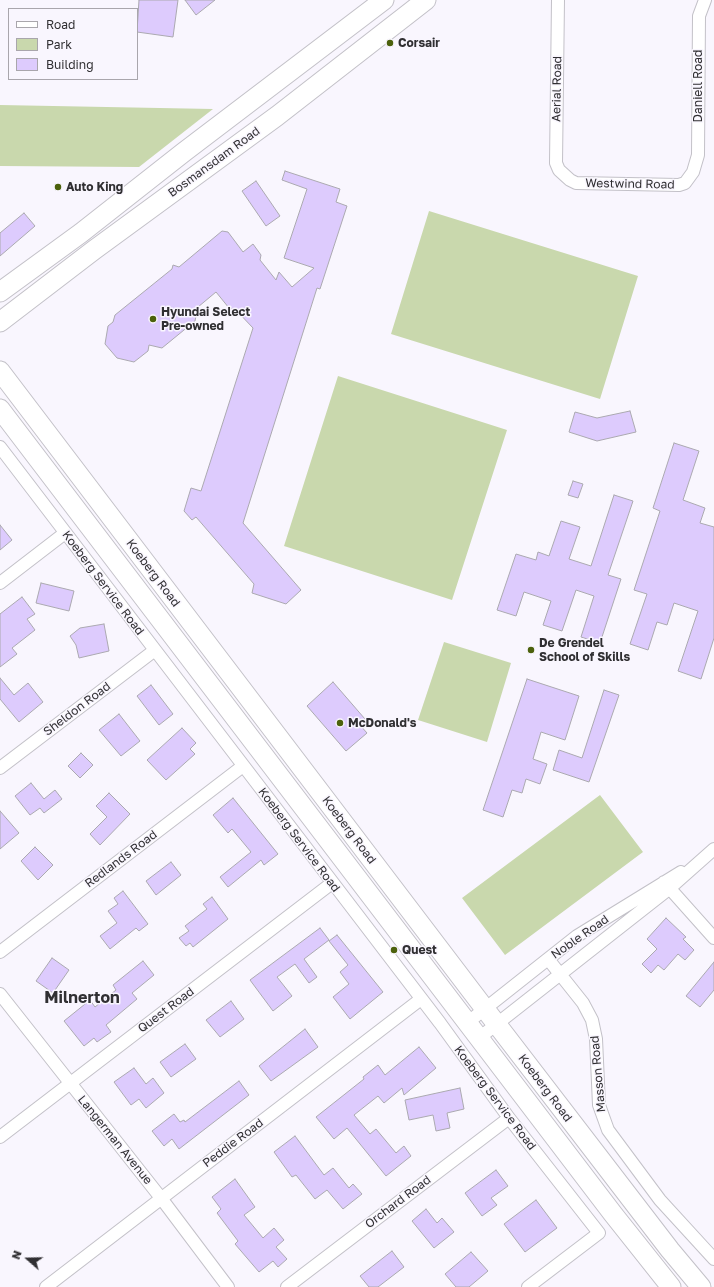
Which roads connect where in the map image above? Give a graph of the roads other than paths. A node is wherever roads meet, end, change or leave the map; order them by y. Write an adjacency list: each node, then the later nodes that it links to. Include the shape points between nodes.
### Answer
1 (384, 0): 7 (main road, Bosmansdam Road, via 81,233)
2 (426, 0): 8 (main road, Bosmansdam Road, via 277,116)
3 (558, 0): 6 (street, Aerial Road, via 556,163)
4 (705, 0): 5 (street, Daniell Road, via 699,16 698,155)
5 (693, 172): 6 (street, Westwind Road, via 685,183 679,185 576,183)
6 (564, 175)
7 (0, 292)
8 (0, 322)
9 (0, 371): 26 (main road, Koeberg Road)
10 (0, 409): 27 (main road, Koeberg Road)
11 (0, 447): 12 (street, Koeberg Service Road)
12 (65, 533): 13 (street); 14 (street, Koeberg Service Road)
13 (0, 583)
14 (154, 650): 15 (street, Koeberg Service Road); 16 (street, Sheldon Road)
15 (243, 766): 18 (street, Koeberg Service Road); 21 (street, Redlands Road)
16 (0, 768)
17 (714, 849): 19 (street, Noble Road)
18 (332, 883): 25 (street, Koeberg Service Road); 30 (street, Quest Road)
19 (667, 885): 20 (street); 22 (street, Noble Road, via 577,936); 23 (street, Noble Road)
20 (714, 938)
21 (0, 952)
22 (548, 959): 23 (street, Masson Road); 26 (street, Noble Road)
23 (560, 975): 28 (street, Noble Road); 34 (street, Masson Road, via 592,1020 596,1039 599,1105 608,1130 660,1200)
24 (0, 994): 30 (street, Langerman Avenue)
25 (421, 999): 31 (street, Koeberg Service Road); 33 (street, Peddie Road)
26 (485, 1009): 27 (street, Noble Road); 28 (main road, Koeberg Road)
27 (467, 1022): 29 (main road, Koeberg Road)
28 (497, 1025): 29 (street, Noble Road); 40 (main road, Koeberg Road)
29 (479, 1038): 39 (main road, Koeberg Road)
30 (69, 1084): 32 (street, Quest Road); 33 (street, Langerman Avenue)
31 (509, 1118): 37 (street, Orchard Road); 38 (street, Koeberg Service Road, via 599,1233)
32 (0, 1137)
33 (161, 1198): 35 (street, Peddie Road); 36 (street, Langerman Avenue)
34 (714, 1260)
35 (46, 1287)
36 (228, 1287)
37 (287, 1287)
38 (528, 1287)
39 (671, 1287)
40 (701, 1287)

